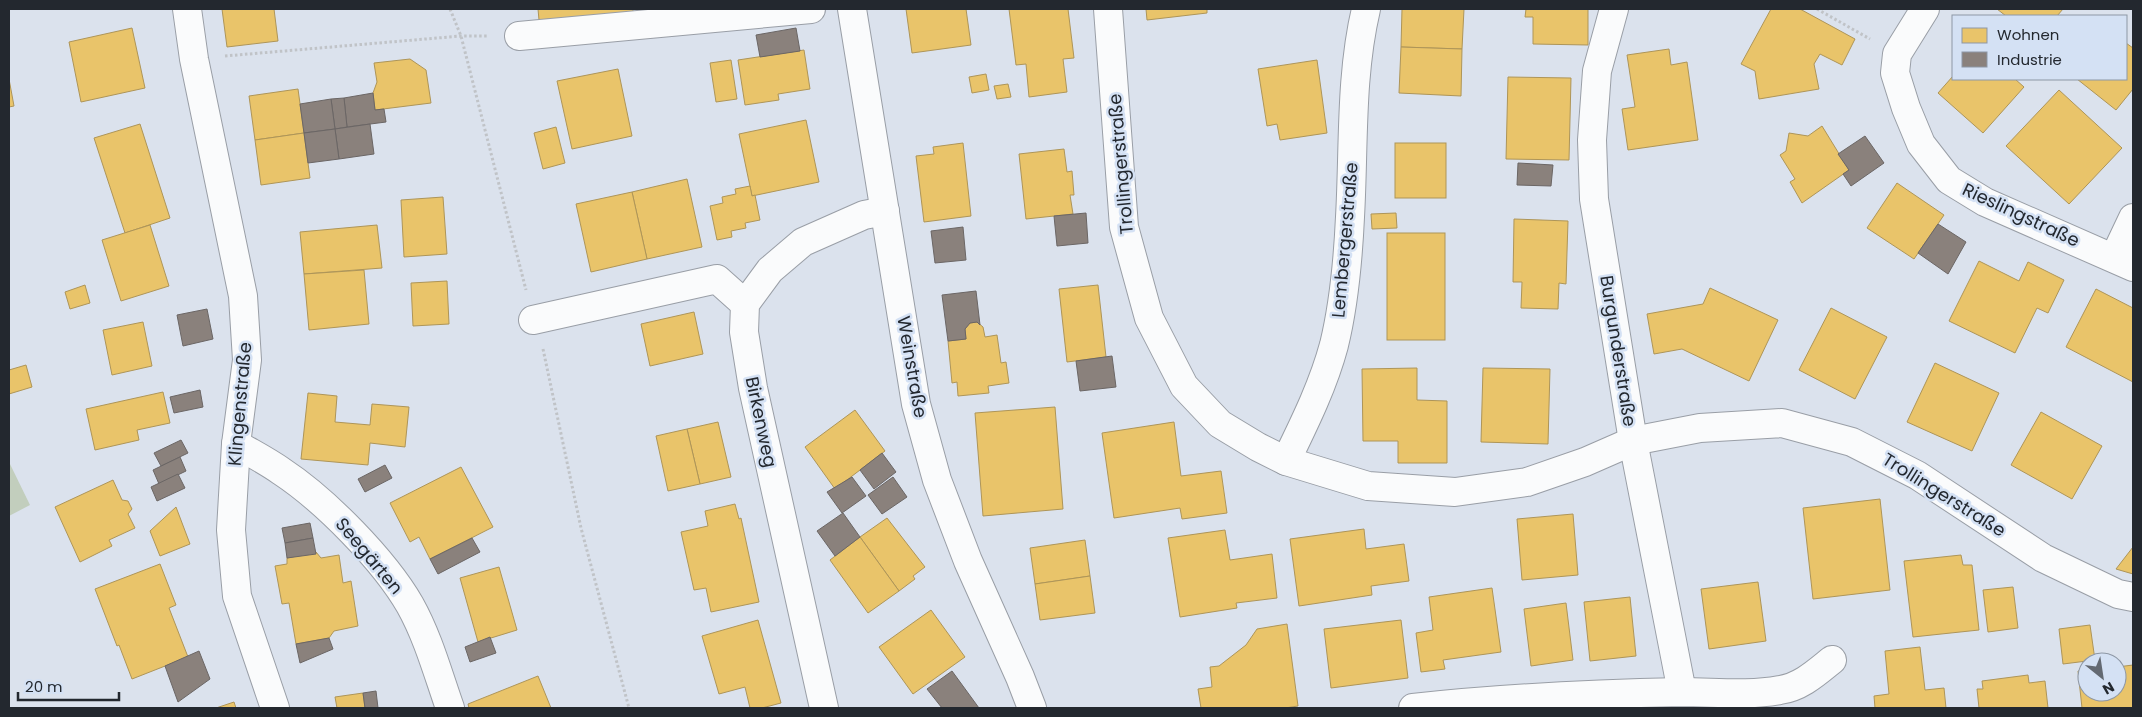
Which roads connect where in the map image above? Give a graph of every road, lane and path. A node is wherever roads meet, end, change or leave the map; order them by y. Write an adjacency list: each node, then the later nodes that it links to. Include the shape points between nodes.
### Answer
1 (187, 9): 13 (street, Klingenstraße)
2 (450, 9): 10 (path)
3 (811, 9): 11 (street)
4 (852, 9): 14 (street, Weinstraße)
5 (1108, 9): 21 (street, Trollingerstraße, via 1124,227 1149,318 1184,386 1220,424)
6 (1366, 9): 21 (street, Lembergerstraße, via 1359,38 1353,101 1350,218 1344,288 1334,346 1312,408)
7 (1614, 9): 19 (street, Burgunderstraße, via 1598,71 1592,140 1594,198)
8 (1817, 9): 12 (path)
9 (1925, 9): 12 (street, Rieslingstraße)
10 (461, 36): 11 (path); 13 (path); 18 (path)
11 (519, 36)
12 (1897, 54): 16 (street, Rieslingstraße, via 1894,73 1906,108 1921,144 1949,180 1985,202)
13 (194, 59): 20 (street, Klingenstraße, via 243,296 248,360)
14 (885, 211): 17 (street, via 864,215 803,242 770,270); 29 (street, Weinstraße, via 916,404 937,480 968,561)
15 (2133, 218): 16 (street)
16 (2123, 263)
17 (745, 304): 18 (street, via 717,279); 28 (street, Birkenweg, via 744,332 753,388)
18 (533, 320): 27 (path, via 547,361 581,528)
19 (1633, 441): 21 (street, Trollingerstraße, via 1527,482 1455,492 1368,486); 22 (street, Trollingerstraße, via 1700,428 1782,423 1852,442 1917,474 2043,558 2118,594); 24 (street, Burgunderstraße)
20 (236, 444): 25 (street, Klingenstraße, via 231,530 237,596); 26 (street, Seegärten, via 282,472 337,517 382,566 410,605)
21 (1286, 461)
22 (2133, 597)
23 (1832, 660): 24 (street, via 1809,678 1782,690)
24 (1682, 692): 30 (street, via 1478,701)
25 (275, 708)
26 (450, 708)
27 (629, 708)
28 (824, 708)
29 (1032, 708)
30 (1413, 708)

